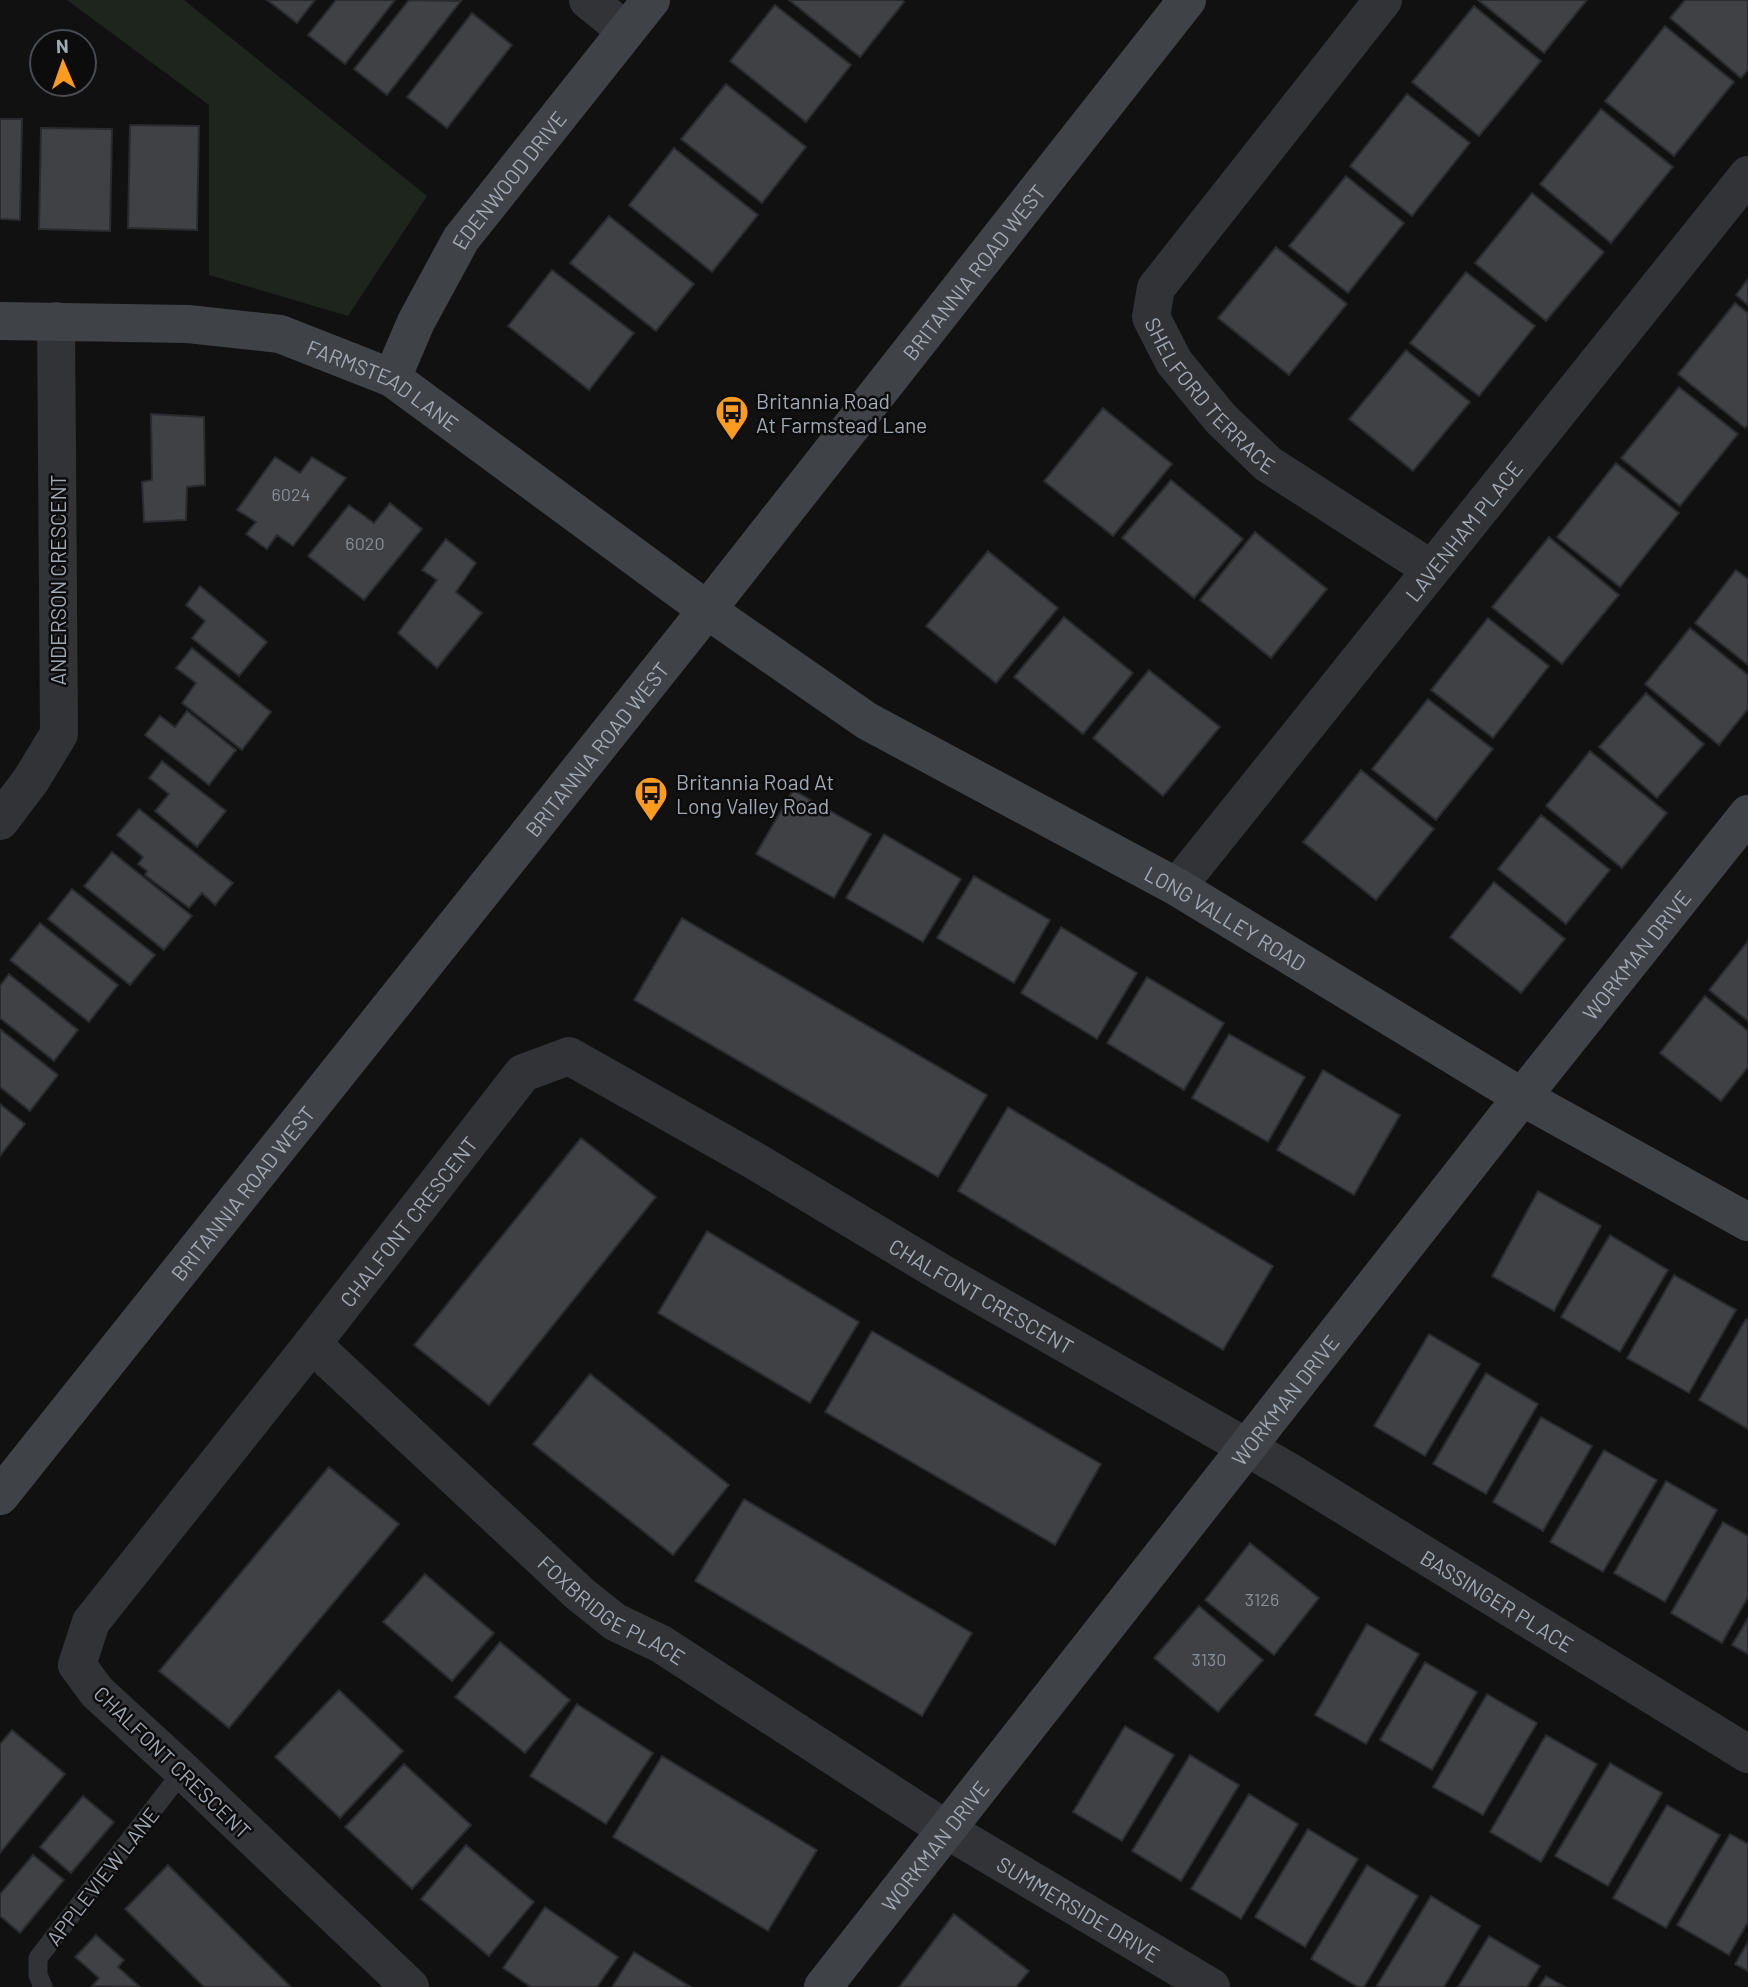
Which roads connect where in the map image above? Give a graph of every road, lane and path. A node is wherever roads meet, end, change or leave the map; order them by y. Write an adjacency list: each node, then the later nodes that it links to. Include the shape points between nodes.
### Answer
1 (588, 0): 5 (street)
2 (651, 0): 5 (street, EDENWOOD DRIVE)
3 (1187, 0): 11 (street, BRITANNIA ROAD WEST)
4 (1383, 0): 10 (street, SHELFORD TERRACE, via 1156,288 1151,317 1174,362 1221,419 1268,464)
5 (626, 31): 9 (street, EDENWOOD DRIVE, via 461,239 423,306)
6 (1748, 175): 10 (street, LAVENHAM PLACE)
7 (0, 321): 8 (street, FARMSTEAD LANE)
8 (56, 321): 9 (street, FARMSTEAD LANE, via 188,324 280,334); 13 (street, ANDERSON CRESCENT, via 59,734)
9 (392, 378): 11 (street, FARMSTEAD LANE)
10 (1431, 569): 14 (street, LAVENHAM PLACE)
11 (707, 610): 14 (street, LONG VALLEY ROAD, via 867,721); 19 (street, BRITANNIA ROAD WEST)
12 (1748, 814): 15 (street, WORKMAN DRIVE)
13 (0, 821)
14 (1177, 887): 15 (street, LONG VALLEY ROAD)
15 (1522, 1097): 16 (street, LONG VALLEY ROAD); 18 (street, WORKMAN DRIVE)
16 (1748, 1222)
17 (312, 1344): 18 (street, CHALFONT CRESCENT, via 523,1073 569,1056); 21 (street, CHALFONT CRESCENT, via 90,1622 77,1665 97,1692); 22 (street, FOXBRIDGE PLACE, via 615,1622 661,1644)
18 (1246, 1449): 20 (street, BASSINGER PLACE); 22 (street, WORKMAN DRIVE)
19 (0, 1496)
20 (1748, 1754)
21 (183, 1771): 23 (lane, APPLEVIEW LANE, via 38,1958); 24 (street, CHALFONT CRESCENT)
22 (947, 1830): 25 (street, WORKMAN DRIVE); 26 (street, SUMMERSIDE DRIVE)
23 (43, 1987)
24 (410, 1987)
25 (824, 1987)
26 (1211, 1987)

